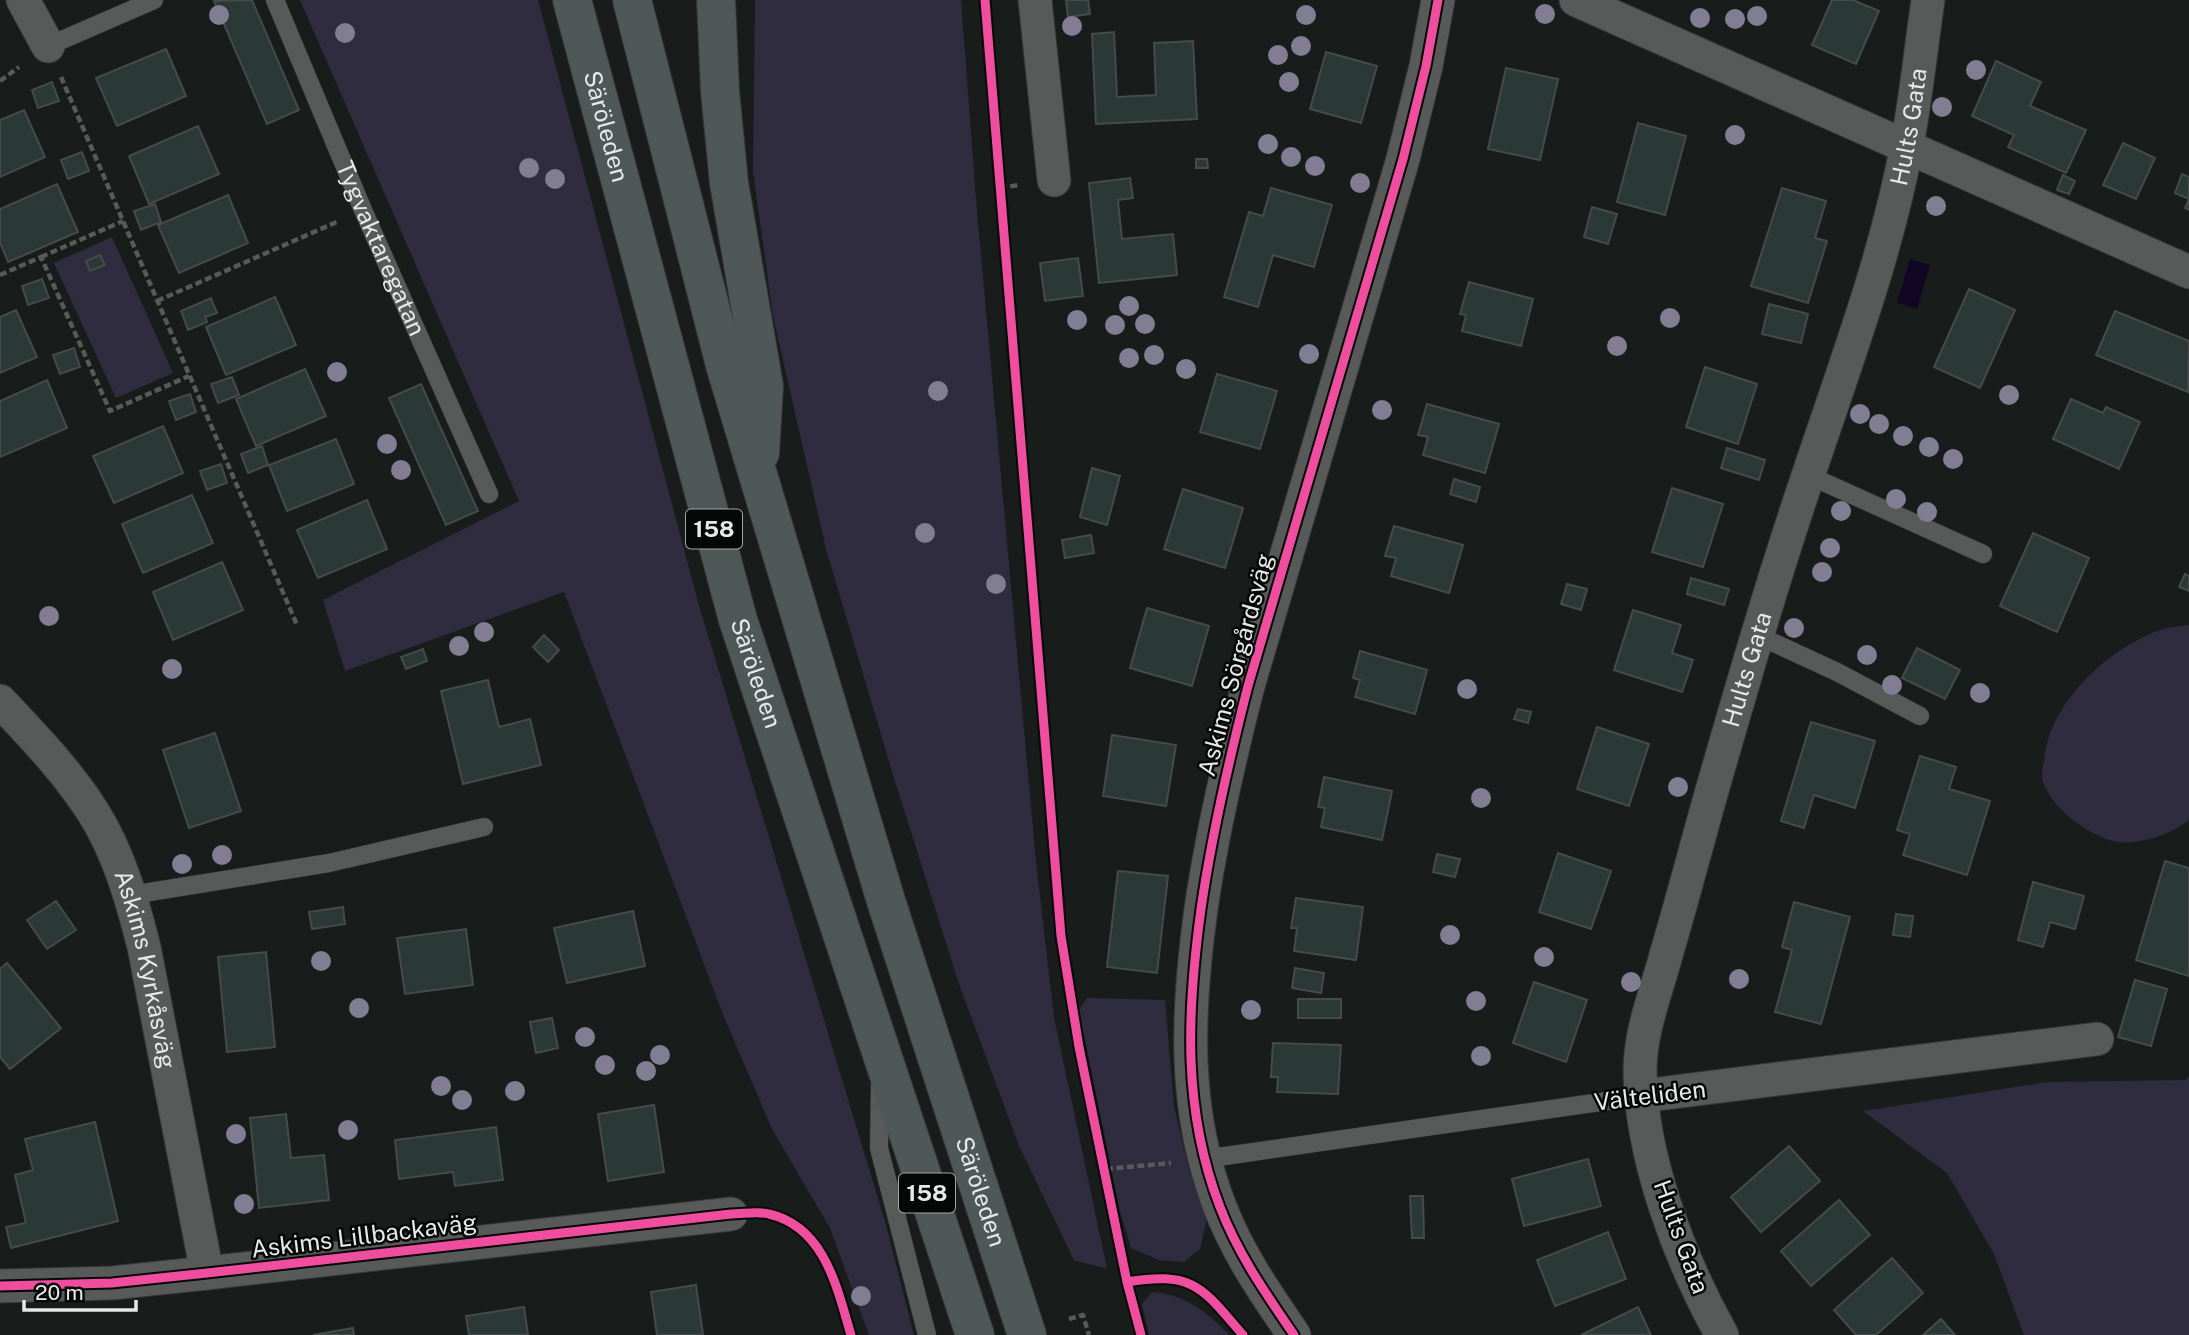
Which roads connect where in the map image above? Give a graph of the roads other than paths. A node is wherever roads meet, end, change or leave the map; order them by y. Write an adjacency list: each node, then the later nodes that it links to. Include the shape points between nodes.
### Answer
1 (23, 0): 11 (street)
2 (154, 0): 11 (lane)
3 (275, 0): 17 (lane, Tygvaktaregatan)
4 (572, 0): 25 (main road, Säröleden / 158, via 738,620)
5 (632, 0): 16 (main road, Säröleden / 158, via 724,365)
6 (716, 0): 16 (main road, via 729,183 764,386)
7 (1035, 0): 13 (street)
8 (1438, 0): 27 (street, Askims Sörgårdsväg, via 1404,159 1248,686 1211,839 1191,976)
9 (1576, 0): 12 (street)
10 (1927, 0): 12 (street, Hults Gata)
11 (48, 47)
12 (1907, 146): 14 (street); 15 (street, Hults Gata, via 1863,312)
13 (1054, 180)
14 (2189, 272)
15 (1808, 475): 18 (lane); 19 (street, Hults Gata)
16 (758, 476): 33 (main road, Säröleden / 158, via 890,914)
17 (489, 494)
18 (1983, 554)
19 (1759, 636): 21 (lane); 26 (street, Hults Gata, via 1654,993 1640,1068)
20 (0, 701): 23 (street, Askims Kyrkåsväg, via 61,767 94,813)
21 (1920, 716)
22 (484, 827): 23 (lane, via 329,863)
23 (131, 895): 29 (street, Askims Kyrkåsväg)
24 (2097, 1039): 26 (street, Välteliden)
25 (880, 1050): 31 (lane, via 879,1147); 32 (main road, Säröleden / 158)
26 (1642, 1096): 27 (lane, Välteliden); 35 (street, Hults Gata, via 1651,1152 1670,1219 1688,1269)
27 (1192, 1161): 34 (street, Askims Sörgårdsväg, via 1258,1282)
28 (731, 1214): 29 (street, Askims Lillbackaväg)
29 (207, 1273): 30 (street, Askims Lillbackaväg, via 112,1283)
30 (0, 1286)
31 (927, 1335)
32 (975, 1335)
33 (1027, 1335)
34 (1294, 1335)
35 (1722, 1335)

